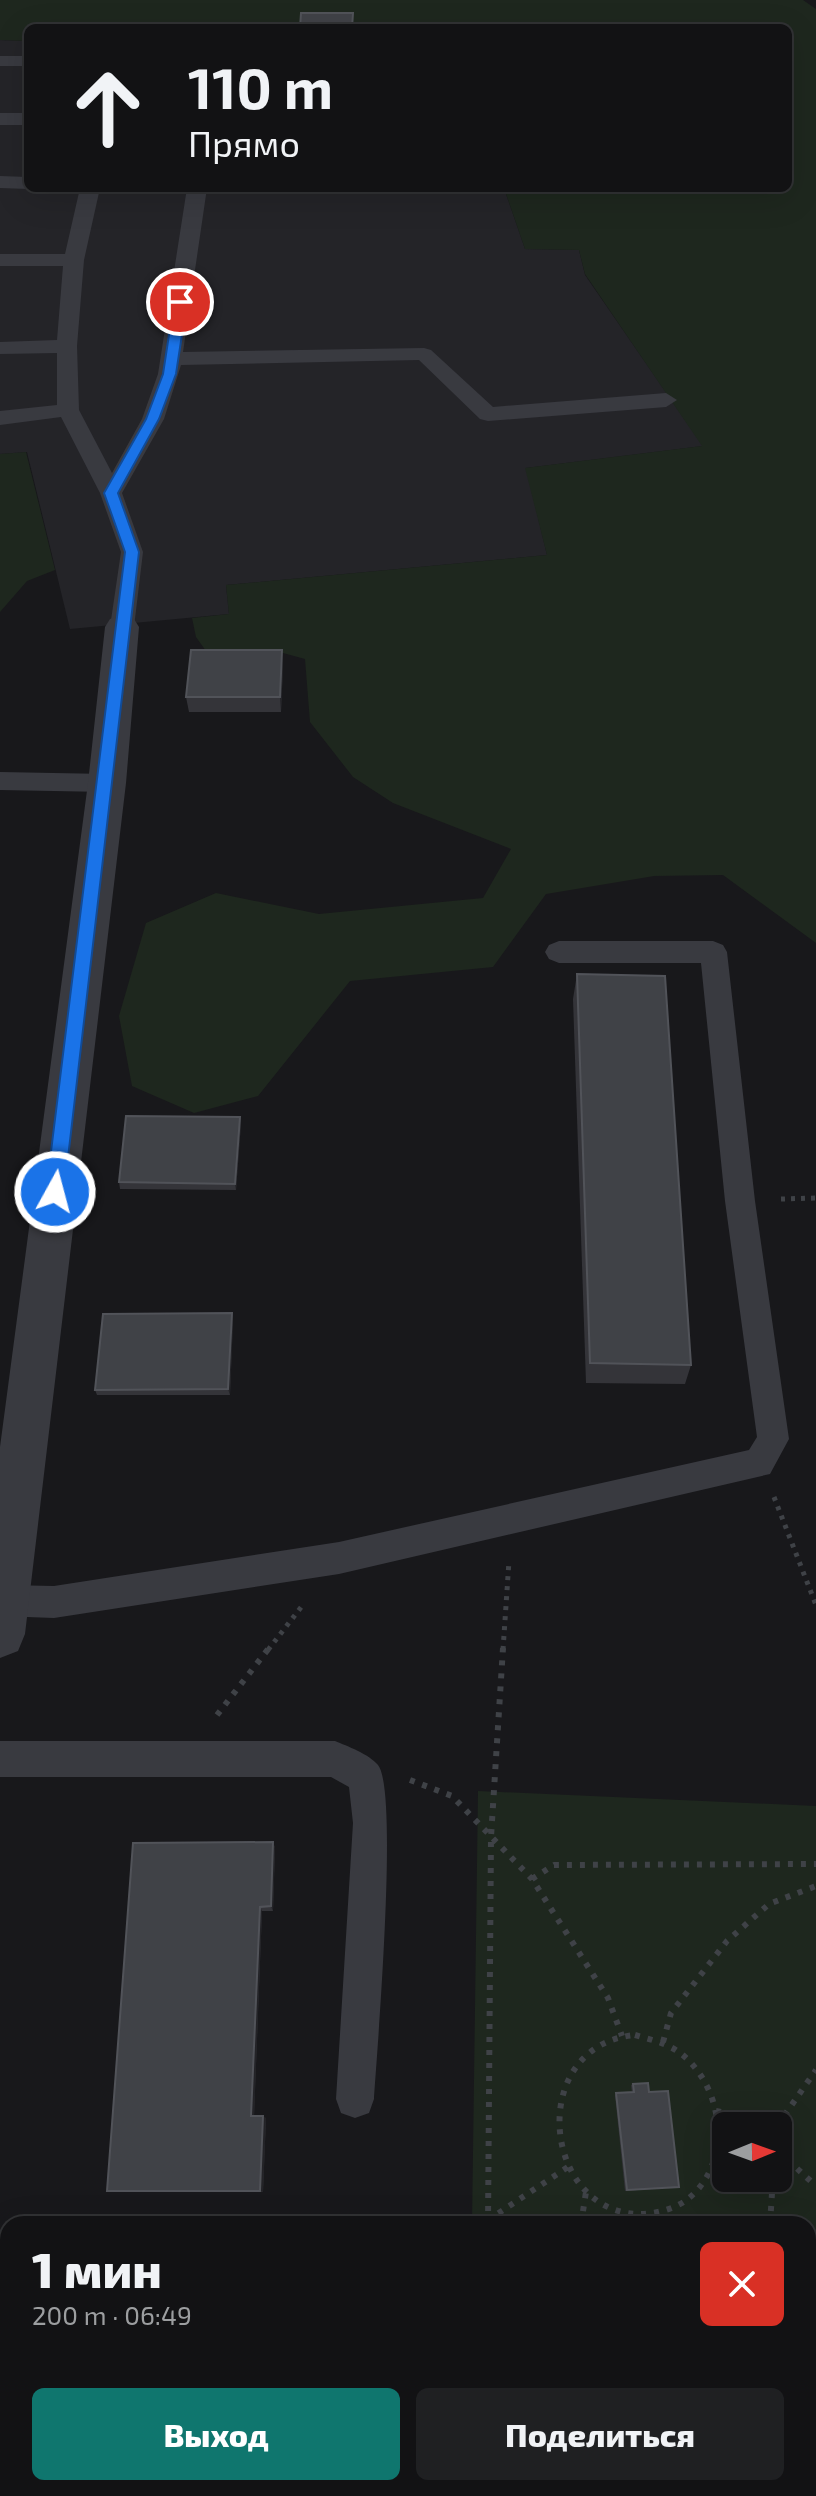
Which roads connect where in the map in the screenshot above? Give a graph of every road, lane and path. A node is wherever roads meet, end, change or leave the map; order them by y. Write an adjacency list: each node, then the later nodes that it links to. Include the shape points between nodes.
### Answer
1 (0, 61): 2 (lane)
2 (24, 61)
3 (0, 119): 4 (lane)
4 (24, 119)
5 (0, 182): 6 (lane)
6 (24, 183)
7 (89, 192): 10 (lane)
8 (196, 192): 13 (lane)
9 (0, 260): 10 (lane)
10 (74, 260): 11 (lane)
11 (67, 346): 12 (lane); 15 (lane)
12 (0, 348)
13 (172, 359): 14 (lane, via 424,354 488,414); 17 (lane, via 153,419)
14 (666, 400)
15 (68, 410): 16 (lane); 17 (lane)
16 (0, 418)
17 (111, 493): 18 (lane, via 132,552)
18 (122, 627): 20 (street)
19 (0, 781): 20 (lane)
20 (107, 783): 26 (street)
21 (559, 952): 22 (lane, via 713,952 773,1439)
22 (759, 1463): 23 (lane); 25 (path)
23 (511, 1517): 24 (lane); 30 (path)
24 (339, 1558): 26 (lane, via 54,1602); 28 (path)
25 (816, 1605)
26 (2, 1618)
27 (0, 1759): 28 (lane)
28 (181, 1759): 29 (lane, via 335,1759)
29 (365, 1777): 30 (path, via 409,1780 452,1796); 37 (lane, via 371,1823)
30 (491, 1837): 32 (path); 46 (path)
31 (816, 1864): 32 (path, via 554,1865)
32 (532, 1879): 34 (path, via 608,1998)
33 (816, 1886): 35 (path, via 769,1904 727,1941 671,2013)
34 (622, 2036): 35 (path); 42 (path, via 585,2054 568,2076 558,2105 558,2136)
35 (663, 2042): 38 (path, via 687,2058 706,2082)
36 (816, 2070): 40 (path)
37 (355, 2099)
38 (716, 2111): 39 (path); 50 (path, via 718,2143 710,2173 692,2196 668,2212)
39 (722, 2112)
40 (785, 2112)
41 (792, 2164): 43 (path)
42 (568, 2167): 44 (path); 47 (path)
43 (816, 2186)
44 (586, 2192): 48 (path); 49 (path, via 612,2210)
45 (772, 2192): 51 (path)
46 (488, 2216)
47 (497, 2216)
48 (582, 2216)
49 (636, 2216)
50 (646, 2216)
51 (771, 2216)

